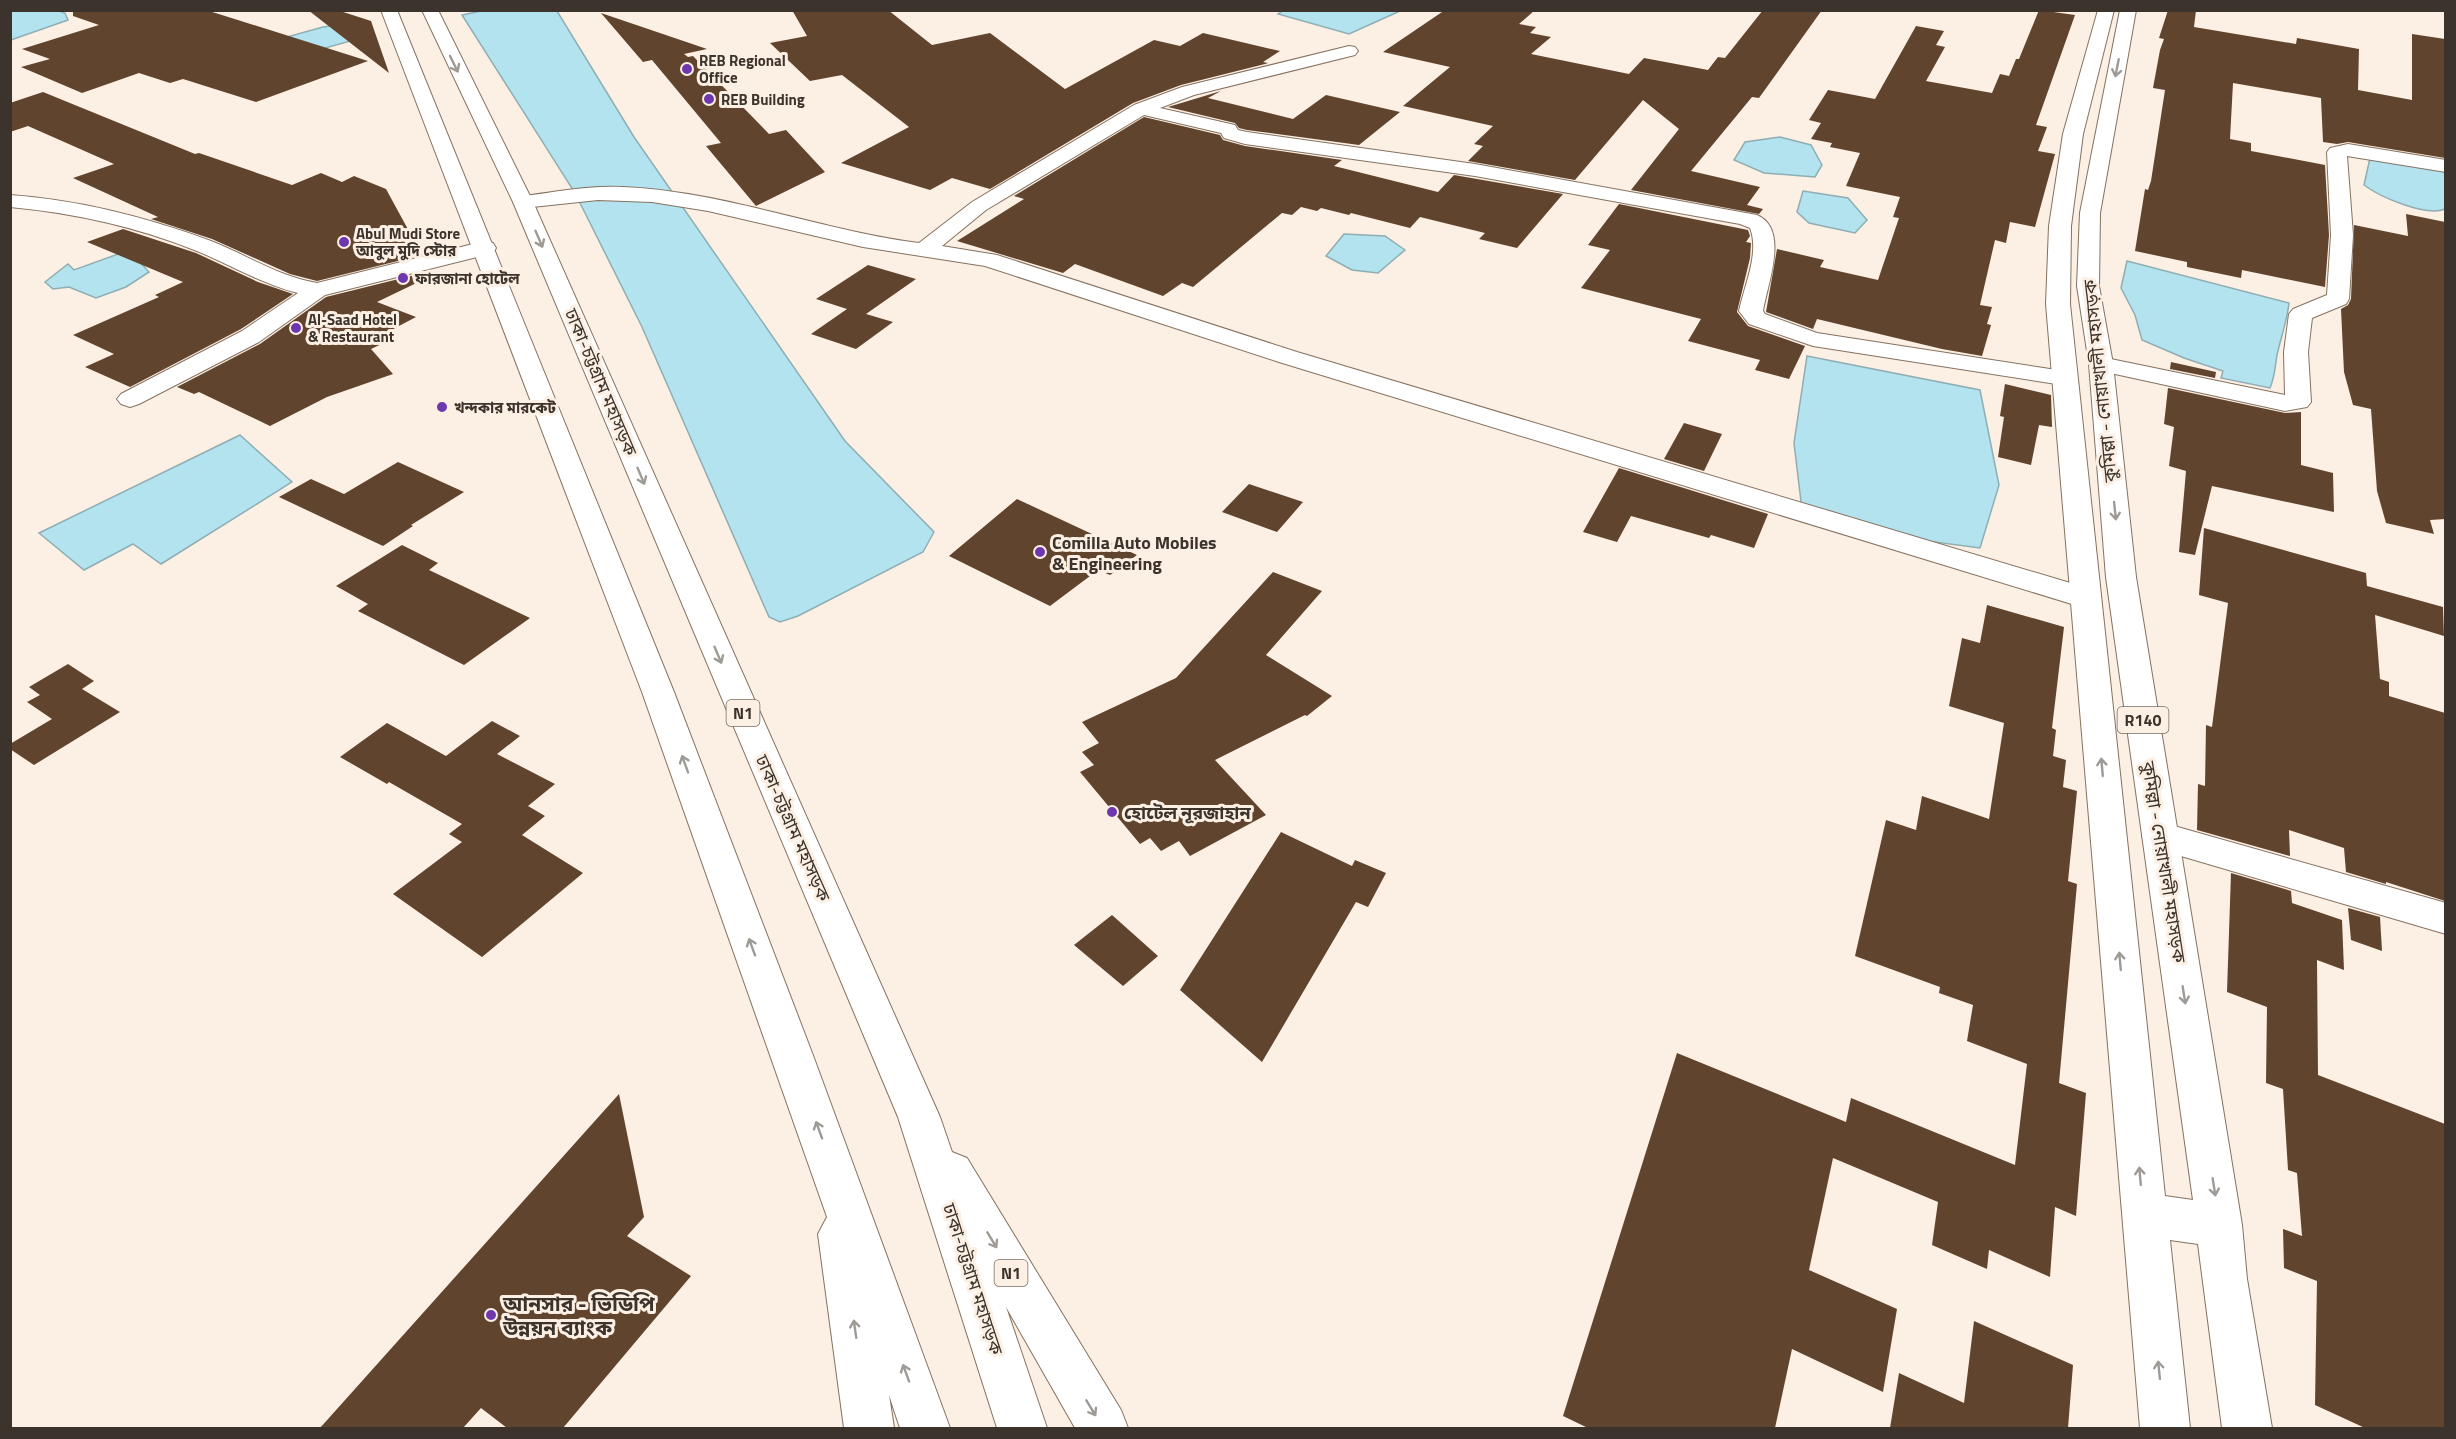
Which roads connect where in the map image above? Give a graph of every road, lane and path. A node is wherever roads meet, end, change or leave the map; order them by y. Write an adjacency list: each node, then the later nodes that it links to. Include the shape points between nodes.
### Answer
1 (389, 10): 8 (main road, ঢাকা-চট্টগ্রাম মহাসড়ক / N1)
2 (430, 10): 8 (main road, ঢাকা-চট্টগ্রাম মহাসড়ক / N1, one-way to 8)
3 (2110, 11): 12 (main road, কুমিল্লা - নোয়াখালী মহাসড়ক / R140, one-way to 12, via 2090,213 2088,286); 13 (main road, কুমিল্লা - নোয়াখালী মহাসড়ক / R140, via 2073,134 2060,226 2058,304)
4 (1349, 51): 5 (main road, via 1188,91)
5 (1141, 109): 10 (main road, via 979,206); 13 (main road, via 1216,124 1245,138 1474,170 1755,222 1765,239 1751,311 1757,319 1813,339)
6 (2445, 166): 12 (main road, via 2348,150 2337,152 2342,235 2338,299 2301,314 2296,351 2298,402)
7 (10, 201): 11 (main road, via 74,207 135,221 207,247 296,288)
8 (500, 201): 9 (main road, ঢাকা-চট্টগ্রাম মহাসড়ক / N1); 10 (main road, via 639,194 723,206 844,237); 18 (main road, ঢাকা-চট্টগ্রাম মহাসড়ক / N1, one-way to 18)
9 (484, 248): 11 (main road); 19 (main road, ঢাকা-চট্টগ্রাম মহাসড়ক / N1, one-way to 9, via 658,692)
10 (924, 249): 15 (main road, via 988,260 1288,357)
11 (317, 290): 14 (main road, via 293,311)
12 (2101, 364): 16 (main road, কুমিল্লা - নোয়াখালী মহাসড়ক / R140, one-way to 16, via 2121,577)
13 (2063, 378): 15 (main road, কুমিল্লা - নোয়াখালী মহাসড়ক / R140)
14 (130, 399)
15 (2086, 598): 20 (main road, কুমিল্লা - নোয়াখালী মহাসড়ক / R140, one-way to 15)
16 (2160, 836): 17 (main road); 21 (main road, কুমিল্লা - নোয়াখালী মহাসড়ক / R140, one-way to 21)
17 (2445, 919)
18 (919, 1117): 24 (main road, ঢাকা-চট্টগ্রাম মহাসড়ক / N1); 25 (main road, N1, one-way to 25)
19 (831, 1165): 22 (main road, N1, one-way to 19); 23 (main road, ঢাকা-চট্টগ্রাম মহাসড়ক / N1, one-way to 19)
20 (2143, 1215): 21 (main road); 26 (main road, কুমিল্লা - নোয়াখালী মহাসড়ক / R140, one-way to 20)
21 (2219, 1225): 27 (main road, কুমিল্লা - নোয়াখালী মহাসড়ক / R140)
22 (869, 1428)
23 (926, 1428)
24 (1022, 1428)
25 (1103, 1428)
26 (2165, 1428)
27 (2247, 1428)

